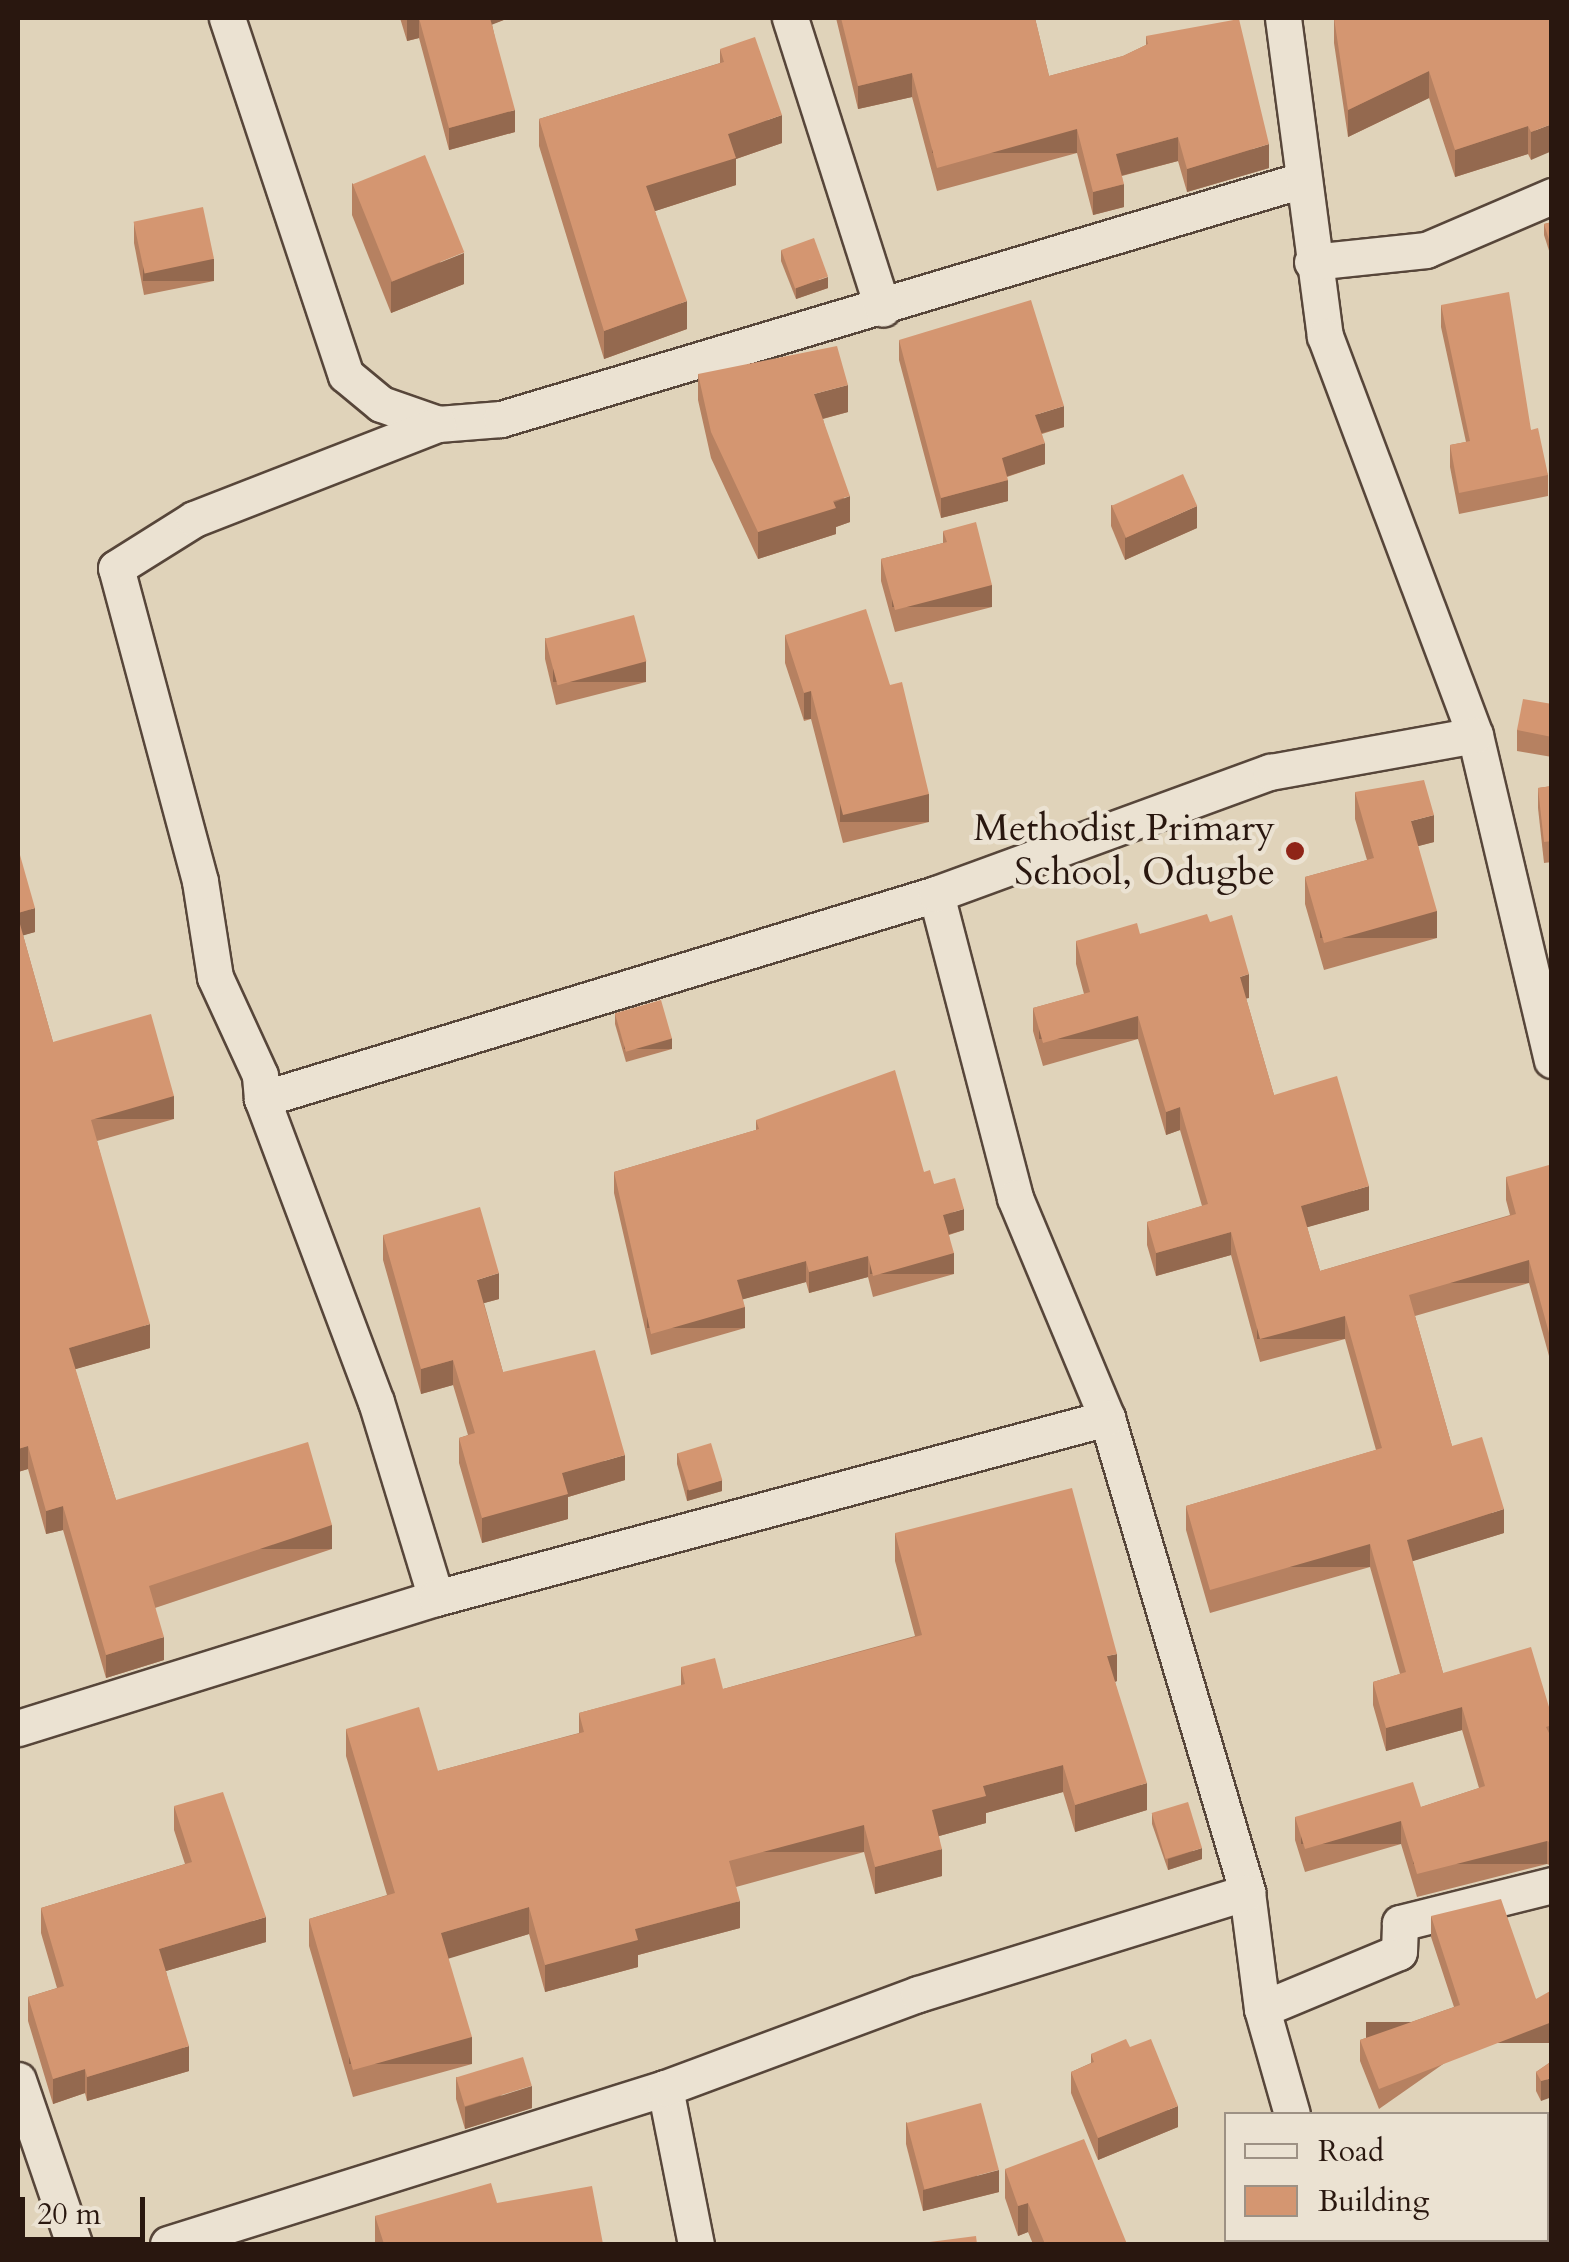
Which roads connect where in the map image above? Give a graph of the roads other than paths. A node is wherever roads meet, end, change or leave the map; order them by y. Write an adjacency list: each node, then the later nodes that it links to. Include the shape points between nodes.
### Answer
1 (227, 18): 8 (street, via 346,375 381,404)
2 (790, 18): 7 (street)
3 (1283, 18): 4 (street)
4 (1302, 180): 6 (street); 7 (street)
5 (1552, 196): 6 (street, via 1426,250)
6 (1312, 262): 9 (street, via 1325,336)
7 (883, 308): 8 (street, via 501,419)
8 (438, 424): 12 (street, via 194,518 116,568 200,881 215,977 260,1075)
9 (1475, 735): 10 (street, via 1270,772); 11 (street)
10 (936, 894): 12 (street); 13 (street, via 1015,1198)
11 (1552, 1060)
12 (262, 1100): 14 (street, via 376,1402)
13 (1107, 1418): 14 (street); 17 (street)
14 (436, 1598): 15 (street)
15 (18, 1728)
16 (1552, 1884): 18 (street, via 1400,1922 1399,1952)
17 (1247, 1892): 18 (street); 20 (street, via 918,1994)
18 (1262, 2009): 21 (street)
19 (18, 2080): 22 (street)
20 (666, 2088): 23 (street); 24 (street)
21 (1291, 2112)
22 (74, 2244)
23 (168, 2244)
24 (696, 2244)

